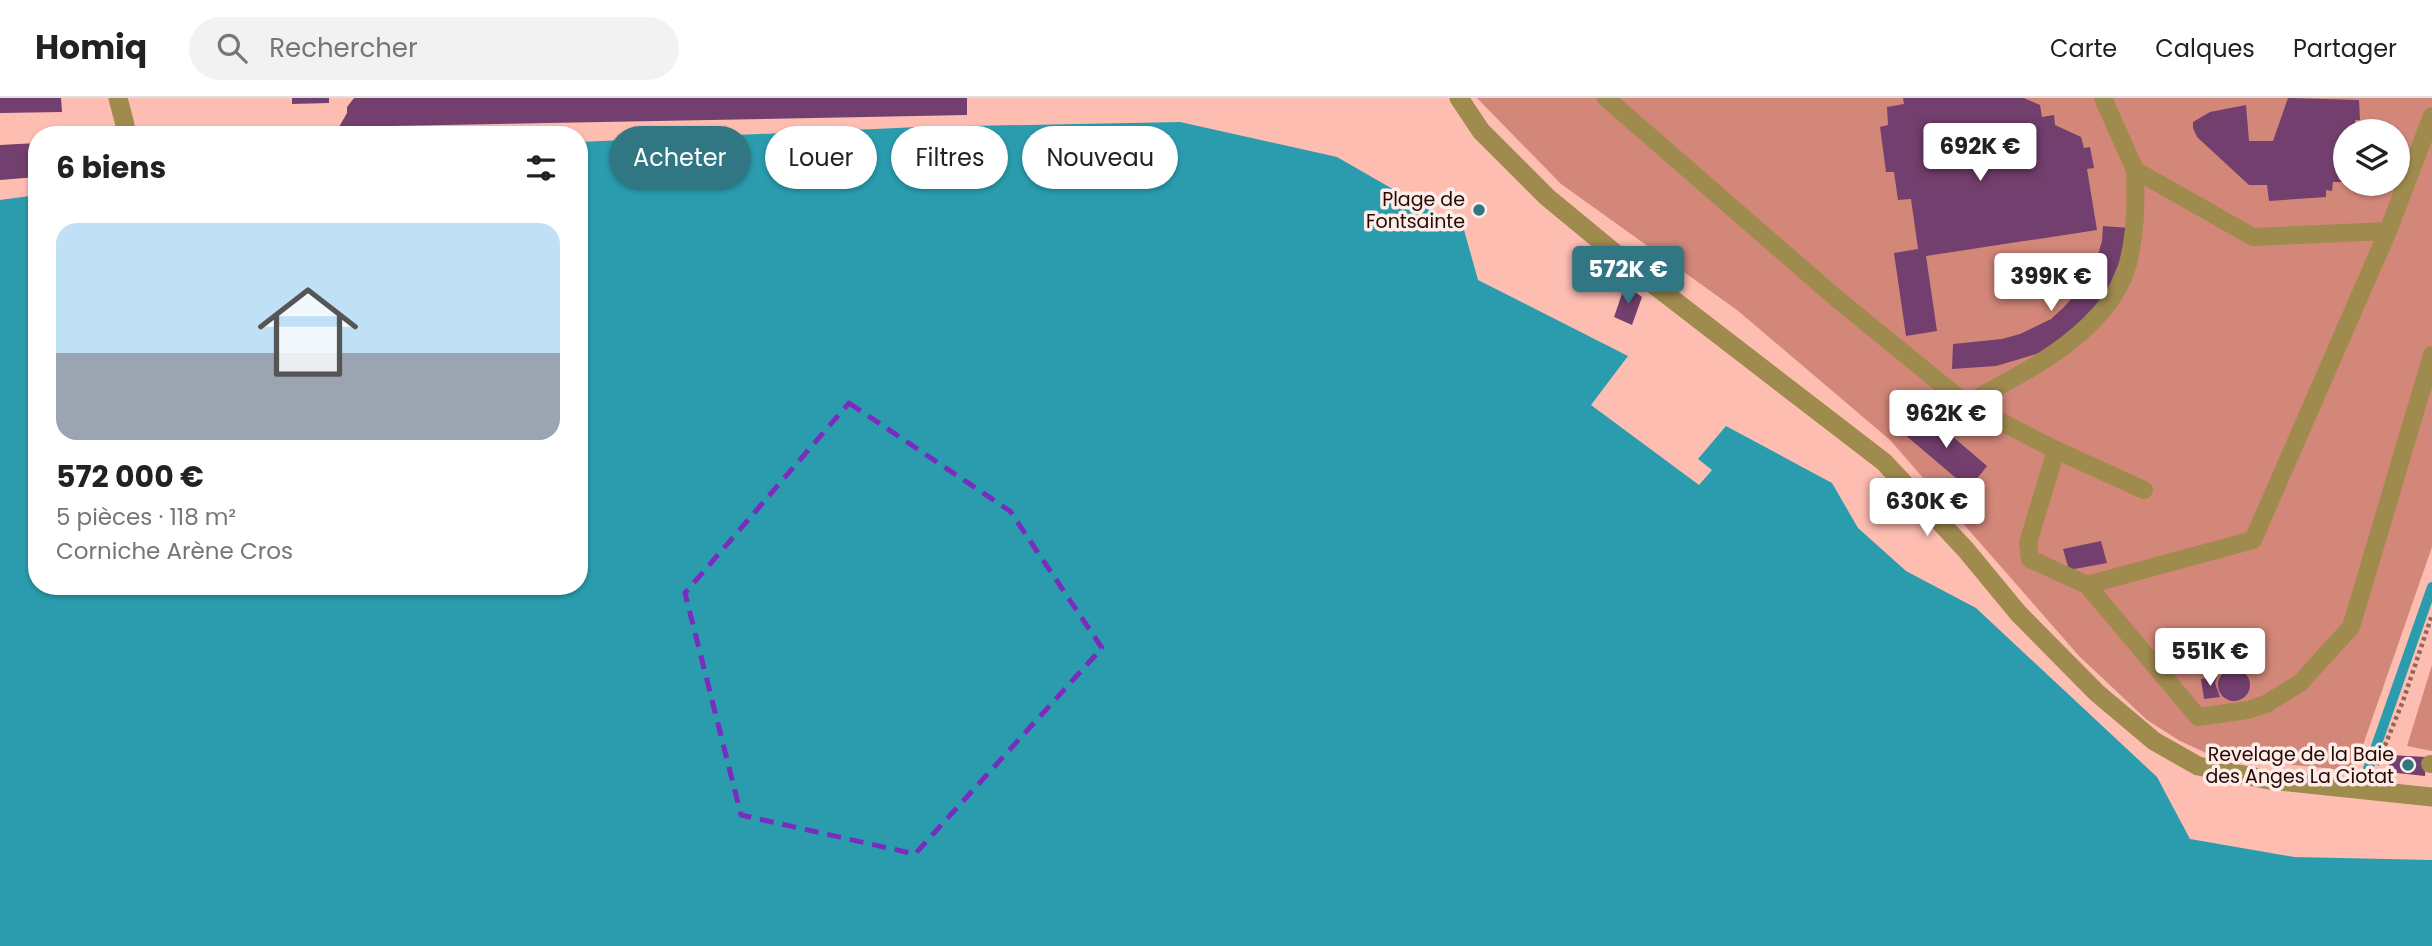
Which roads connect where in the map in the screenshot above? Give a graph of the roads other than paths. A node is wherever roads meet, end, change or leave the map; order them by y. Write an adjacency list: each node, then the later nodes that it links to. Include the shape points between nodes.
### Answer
1 (118, 98): 6 (street)
2 (1459, 98): 14 (street, via 1481,131 1547,197 1884,462 2018,613 2097,693 2154,741 2198,765 2269,780)
3 (1606, 98): 10 (lane)
4 (2103, 98): 7 (lane)
5 (2432, 116): 8 (lane)
6 (125, 125)
7 (2135, 170): 8 (lane, via 2253,237); 10 (lane, via 2134,228 2126,268 2112,297 2079,335)
8 (2388, 231): 13 (lane, via 2253,540)
9 (2432, 355): 13 (lane, via 2351,627 2300,682 2266,704 2198,717)
10 (1966, 404): 11 (lane)
11 (2056, 450): 12 (lane); 13 (lane, via 2028,543 2030,559)
12 (2144, 490)
13 (2087, 585)
14 (2432, 797)

